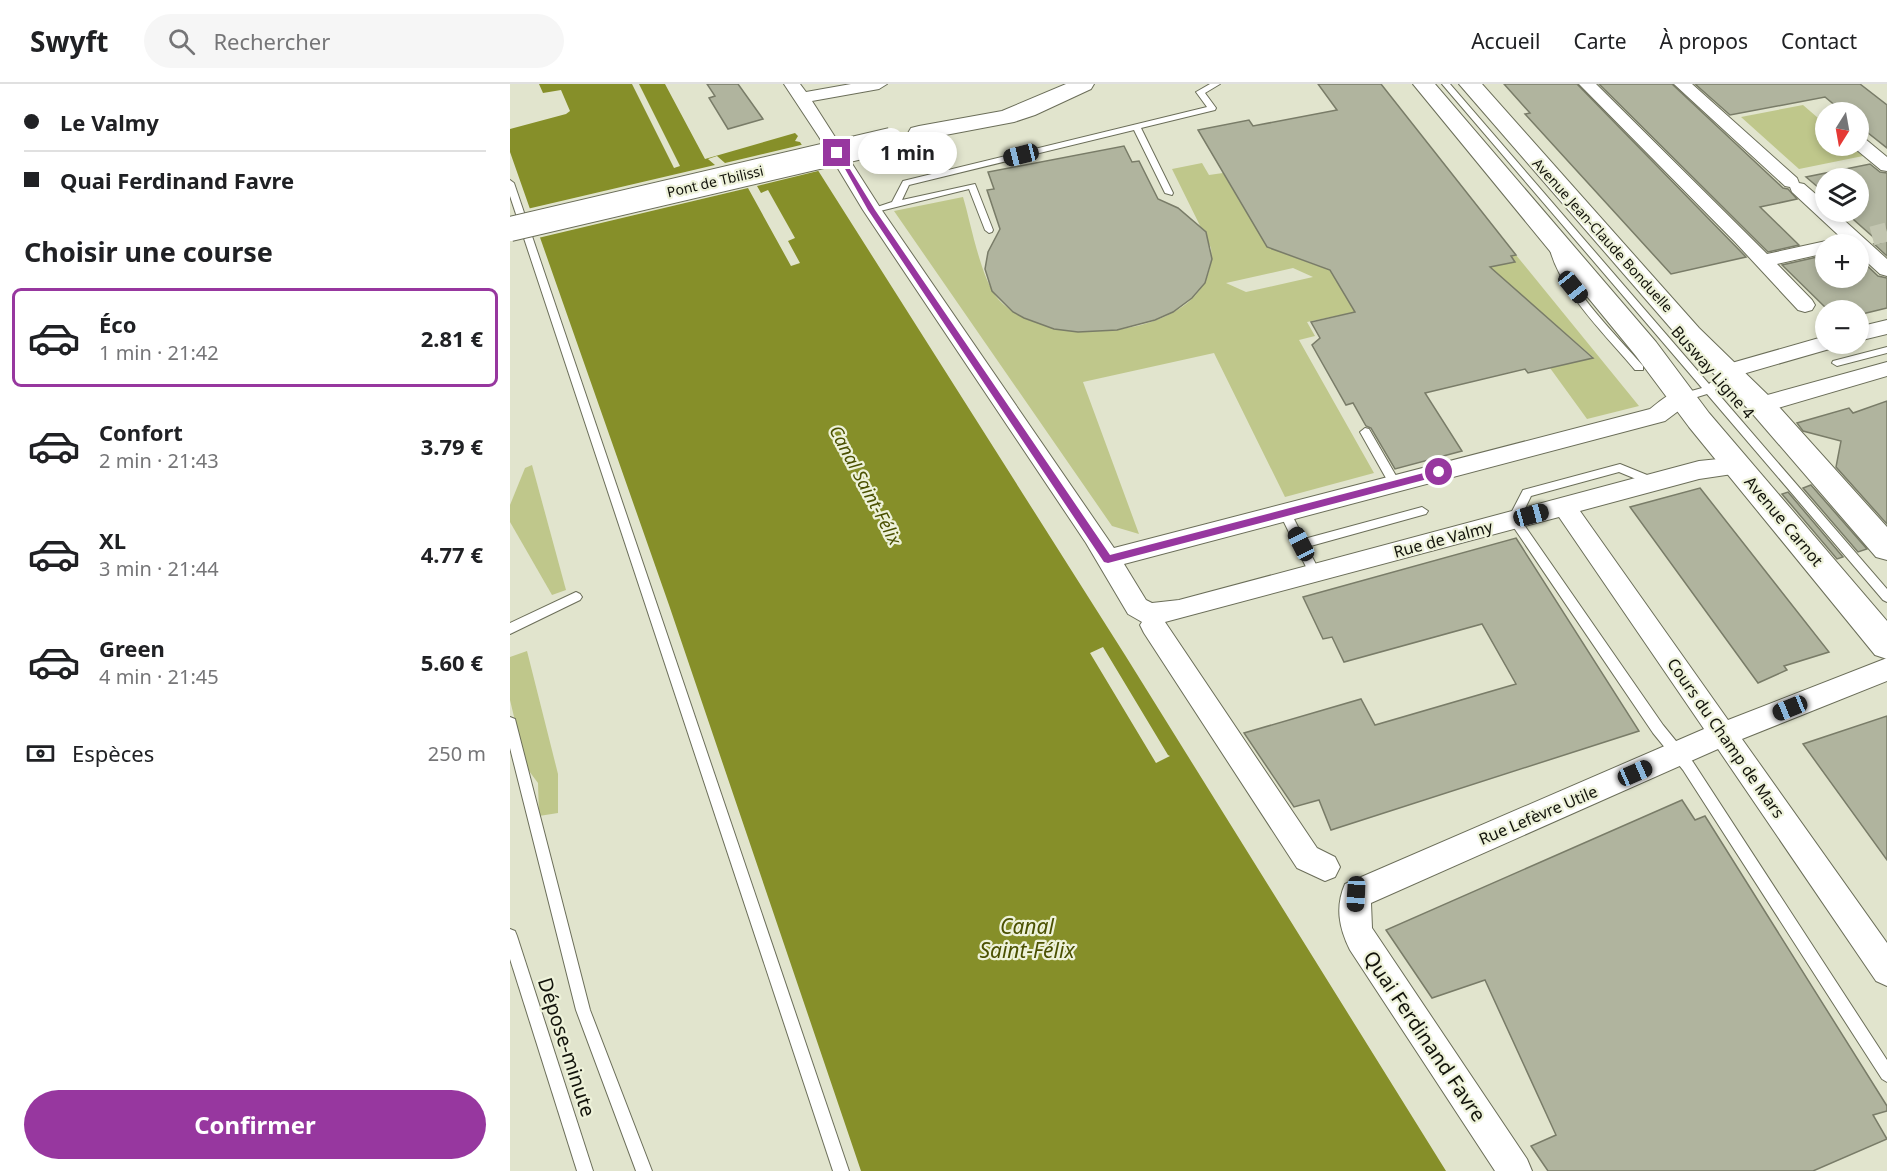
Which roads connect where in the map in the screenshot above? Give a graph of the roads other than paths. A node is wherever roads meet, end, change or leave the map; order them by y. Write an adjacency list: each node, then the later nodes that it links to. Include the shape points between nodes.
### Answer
1 (879, 84): 10 (street)
2 (1047, 84): 12 (main road)
3 (1083, 84): 12 (main road, via 1006,117)
4 (1216, 84): 11 (lane, via 1200,92 1212,108)
5 (1424, 84): 22 (main road)
6 (1446, 84): 36 (lane, Busway Ligne 4)
7 (1470, 84): 35 (main road, Avenue Jean-Claude Bonduelle, via 1690,334)
8 (1587, 84): 25 (street)
9 (1682, 84): 21 (street, via 1794,185)
10 (796, 91): 18 (street)
11 (1137, 127): 16 (lane); 17 (lane, via 906,183)
12 (919, 133): 19 (main road, Pont de Tbilissi, bridge)
13 (1869, 151): 14 (street)
14 (1887, 166)
15 (510, 183): 66 (lane)
16 (1169, 193)
17 (896, 204): 18 (lane); 20 (lane, via 972,186)
18 (872, 210): 48 (street)
19 (510, 230)
20 (989, 230)
21 (1858, 234)
22 (1552, 237): 33 (lane, via 1551,251 1560,271); 36 (main road, via 1646,349)
23 (1869, 246): 26 (street)
24 (1815, 249): 25 (street)
25 (1762, 261): 27 (street)
26 (1887, 270)
27 (1805, 305)
28 (1887, 327): 29 (street)
29 (1869, 331)
30 (1815, 347): 35 (street)
31 (1887, 350): 32 (lane)
32 (1837, 363)
33 (1639, 369)
34 (1887, 369): 37 (street)
35 (1735, 377): 36 (lane); 37 (main road)
36 (1695, 394): 39 (main road, Avenue Carnot); 41 (street, via 1657,415); 51 (lane, Busway Ligne 4)
37 (1761, 405): 47 (main road)
38 (1365, 432): 41 (lane)
39 (1738, 466): 40 (street, Rue de Valmy, via 1699,470); 54 (main road, Avenue Carnot)
40 (1653, 482): 42 (street, Rue de Valmy); 45 (lane, via 1620,468 1527,493)
41 (1395, 483): 44 (street)
42 (1564, 506): 45 (street, Rue de Valmy); 57 (street, Cours du Champ de Mars)
43 (1422, 511): 46 (lane)
44 (1285, 512): 46 (lane); 48 (street)
45 (1514, 519): 49 (street, Rue de Valmy); 58 (lane)
46 (1301, 544): 49 (lane)
47 (1887, 548)
48 (1108, 559): 52 (street, via 1137,607)
49 (1315, 574): 52 (street, Rue de Valmy)
50 (576, 597): 53 (lane)
51 (1887, 597)
52 (1151, 619): 59 (street, via 1307,858)
53 (510, 629)
54 (1887, 645)
55 (1887, 669): 57 (street, Rue Lefèvre Utile)
56 (510, 723): 65 (lane, via 583,1010)
57 (1724, 735): 58 (street, Rue Lefèvre Utile); 62 (street, Cours du Champ de Mars)
58 (1677, 754): 60 (street, Rue Lefèvre Utile); 63 (lane)
59 (1325, 867)
60 (1356, 894): 67 (street, Quai Ferdinand Favre, via 1355,927 1361,939)
61 (510, 936): 64 (lane, Dépose-minute)
62 (1887, 970)
63 (1887, 1074)
64 (585, 1171)
65 (644, 1171)
66 (841, 1171)
67 (1515, 1171)

